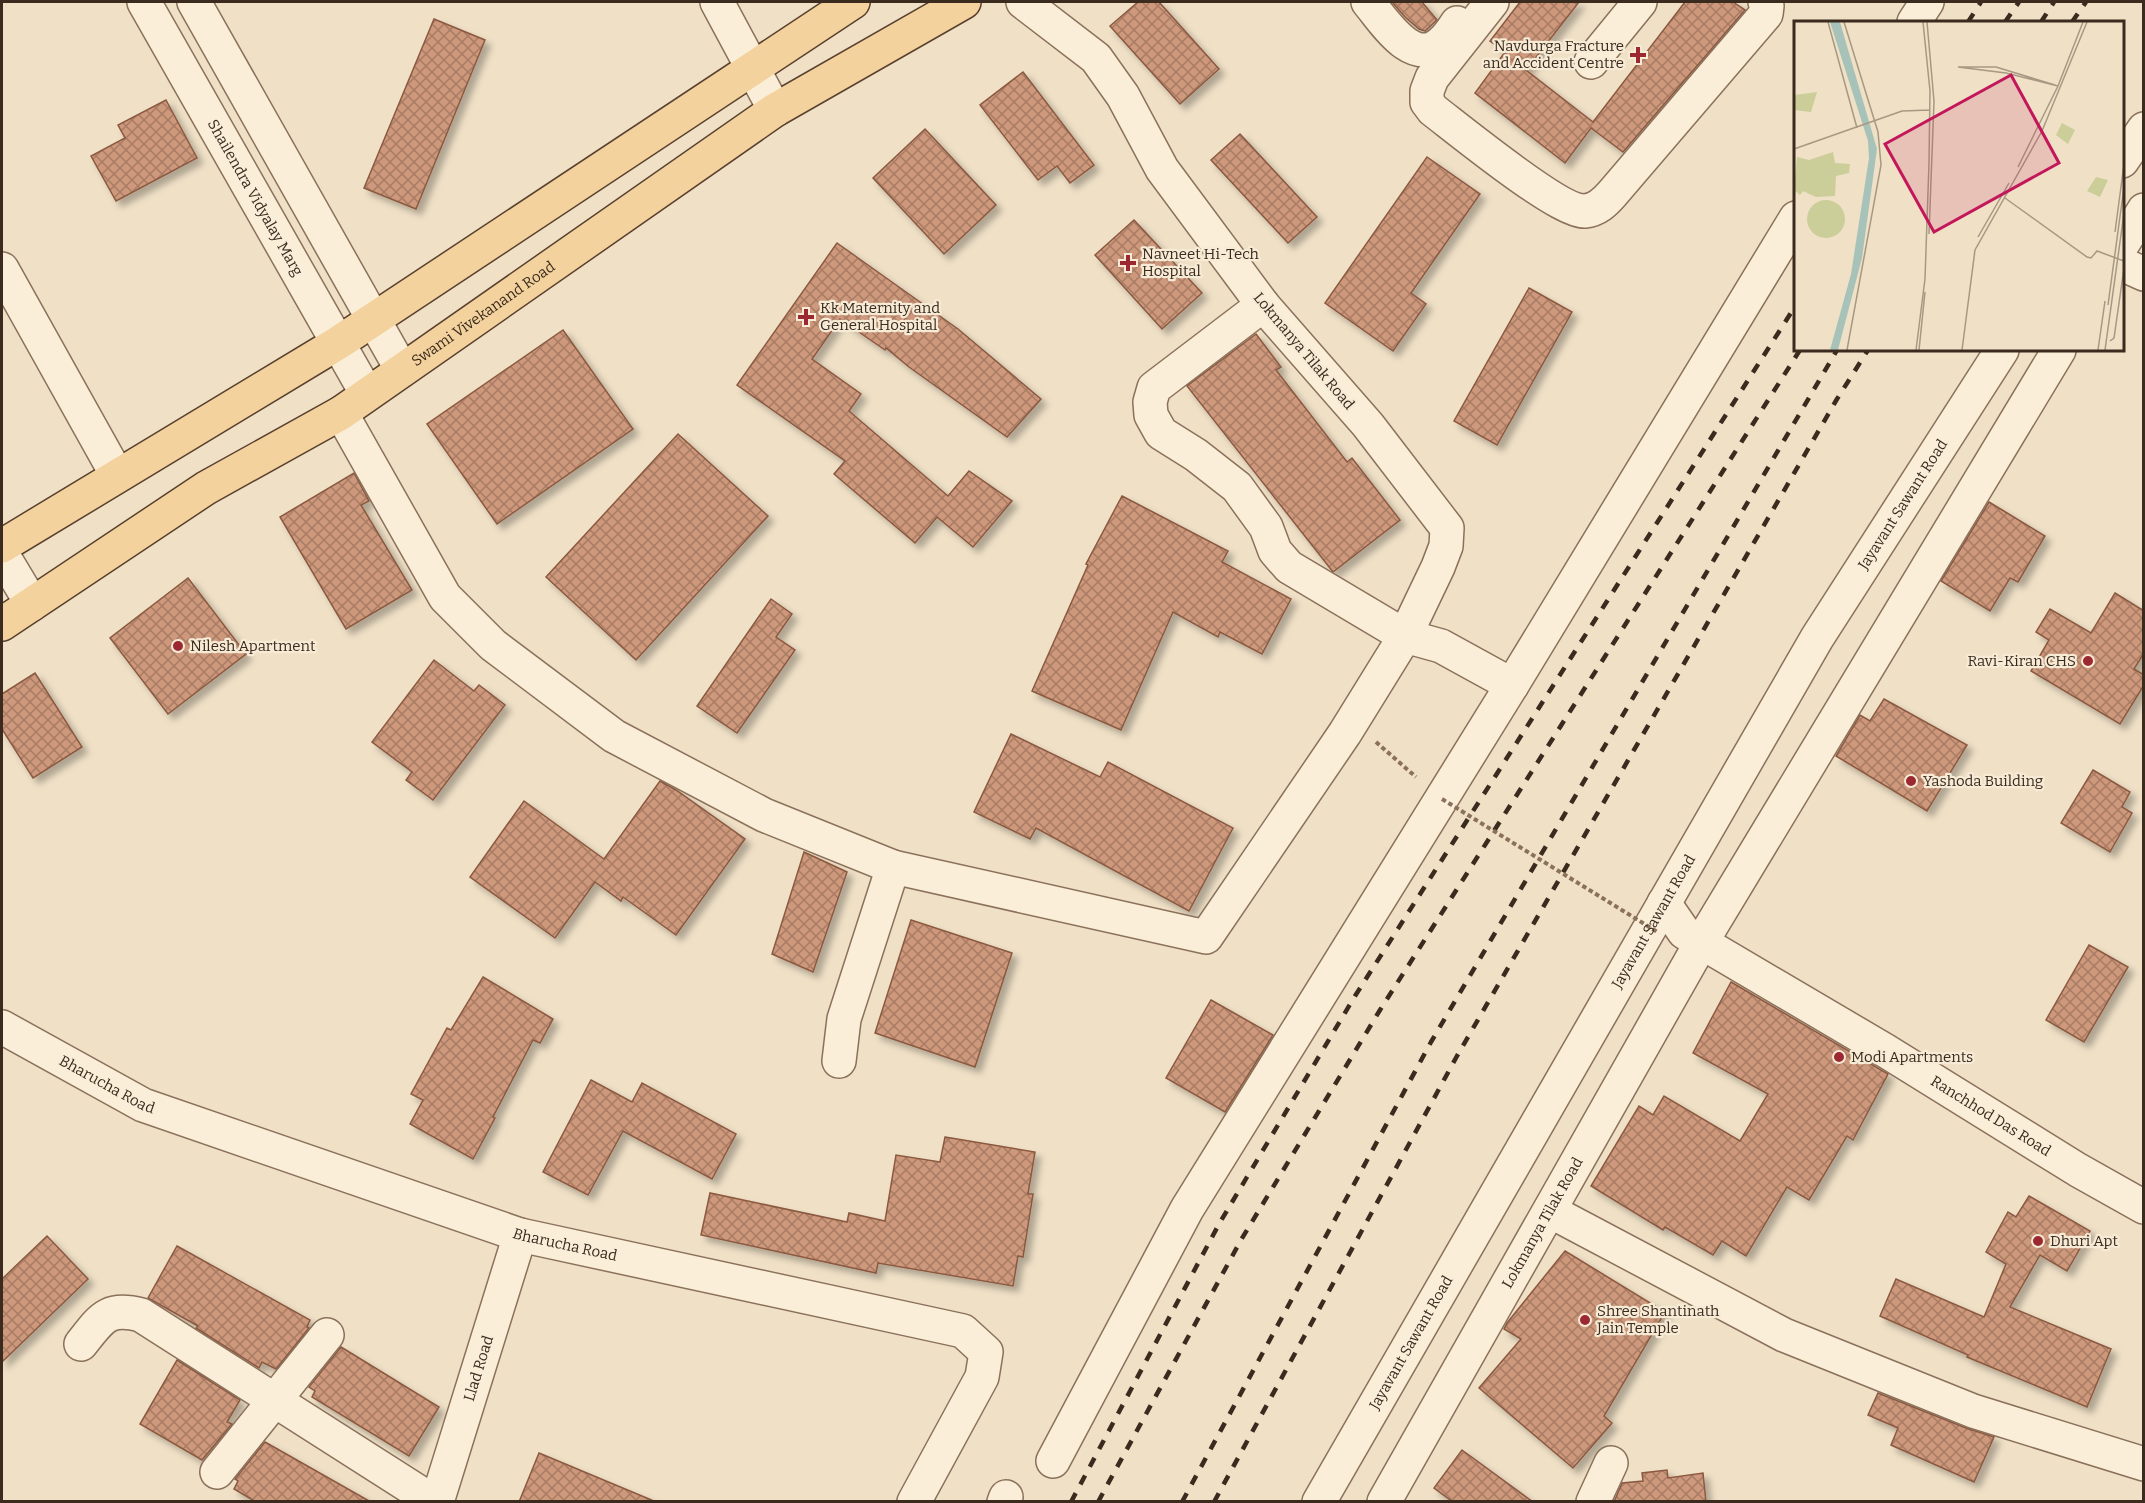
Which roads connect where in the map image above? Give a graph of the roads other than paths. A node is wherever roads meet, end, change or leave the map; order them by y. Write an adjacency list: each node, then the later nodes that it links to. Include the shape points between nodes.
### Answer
1 (144, 2): 27 (street, Shailendra Vidyalay Marg)
2 (194, 2): 26 (street)
3 (717, 2): 15 (street)
4 (853, 2): 15 (main road)
5 (964, 2): 16 (main road, Swami Vivekanand Road)
6 (1023, 2): 25 (street, Lokmanya Tilak Road, via 1096,58 1123,96 1162,169)
7 (1368, 2): 8 (street, via 1396,38 1426,50 1442,43)
8 (1474, 2)
9 (1492, 2): 11 (street, via 1432,78 1426,102 1531,184 1564,205 1585,211 1602,205 1612,194 1766,14)
10 (1640, 2): 14 (street)
11 (1765, 2)
12 (1927, 2): 13 (street)
13 (1915, 21)
14 (1591, 62)
15 (754, 67): 16 (street); 26 (main road)
16 (775, 110): 30 (main road, Swami Vivekanand Road)
17 (2144, 129): 18 (street)
18 (2124, 158)
19 (2144, 210): 21 (street)
20 (1794, 221): 39 (street)
21 (2124, 242)
22 (2124, 265): 24 (street)
23 (2, 269): 33 (street)
24 (2144, 274)
25 (1263, 305): 38 (street, Lokmanya Tilak Road, via 1368,425 1447,528 1446,546 1438,567); 38 (street, via 1154,388 1151,416 1161,433 1237,487 1288,567)
26 (373, 320): 27 (main road); 30 (street)
27 (338, 343): 31 (street, Shailendra Vidyalay Marg); 33 (main road)
28 (2001, 351): 41 (street, Jayavant Sawant Road, via 1817,638)
29 (2058, 351): 42 (street)
30 (402, 370): 31 (main road, Swami Vivekanand Road)
31 (367, 394): 32 (main road, Swami Vivekanand Road)
32 (341, 413): 36 (main road, Swami Vivekanand Road, via 206,488); 40 (street, via 446,597 493,645 614,736 764,815)
33 (117, 475): 34 (main road)
34 (2, 546)
35 (2, 554): 36 (street)
36 (32, 604): 37 (main road, Swami Vivekanand Road)
37 (2, 624)
38 (1405, 636): 39 (street, via 1441,646); 40 (street, via 1345,733 1206,937)
39 (1512, 685): 51 (street, via 1186,1209)
40 (893, 867): 44 (street, via 844,1018)
41 (1662, 918): 42 (street, Ranchhod Das Road); 57 (street, Jayavant Sawant Road)
42 (1701, 943): 45 (street, Ranchhod Das Road); 46 (street, Lokmanya Tilak Road)
43 (2, 1027): 47 (street, Bharucha Road, via 143,1105)
44 (839, 1061)
45 (2144, 1207)
46 (1550, 1211): 53 (street, via 1784,1335 1973,1411); 58 (street, Lokmanya Tilak Road)
47 (520, 1235): 55 (street, Llad Road); 56 (street, Bharucha Road, via 963,1331 986,1352 982,1377)
48 (327, 1335): 50 (street)
49 (81, 1344): 50 (street, via 102,1317 124,1310 141,1315)
50 (274, 1401): 54 (street); 55 (street)
51 (1053, 1461)
52 (1611, 1463): 59 (street)
53 (2144, 1464)
54 (217, 1472)
55 (430, 1500)
56 (914, 1502)
57 (1319, 1502)
58 (1384, 1502)
59 (1593, 1502)

